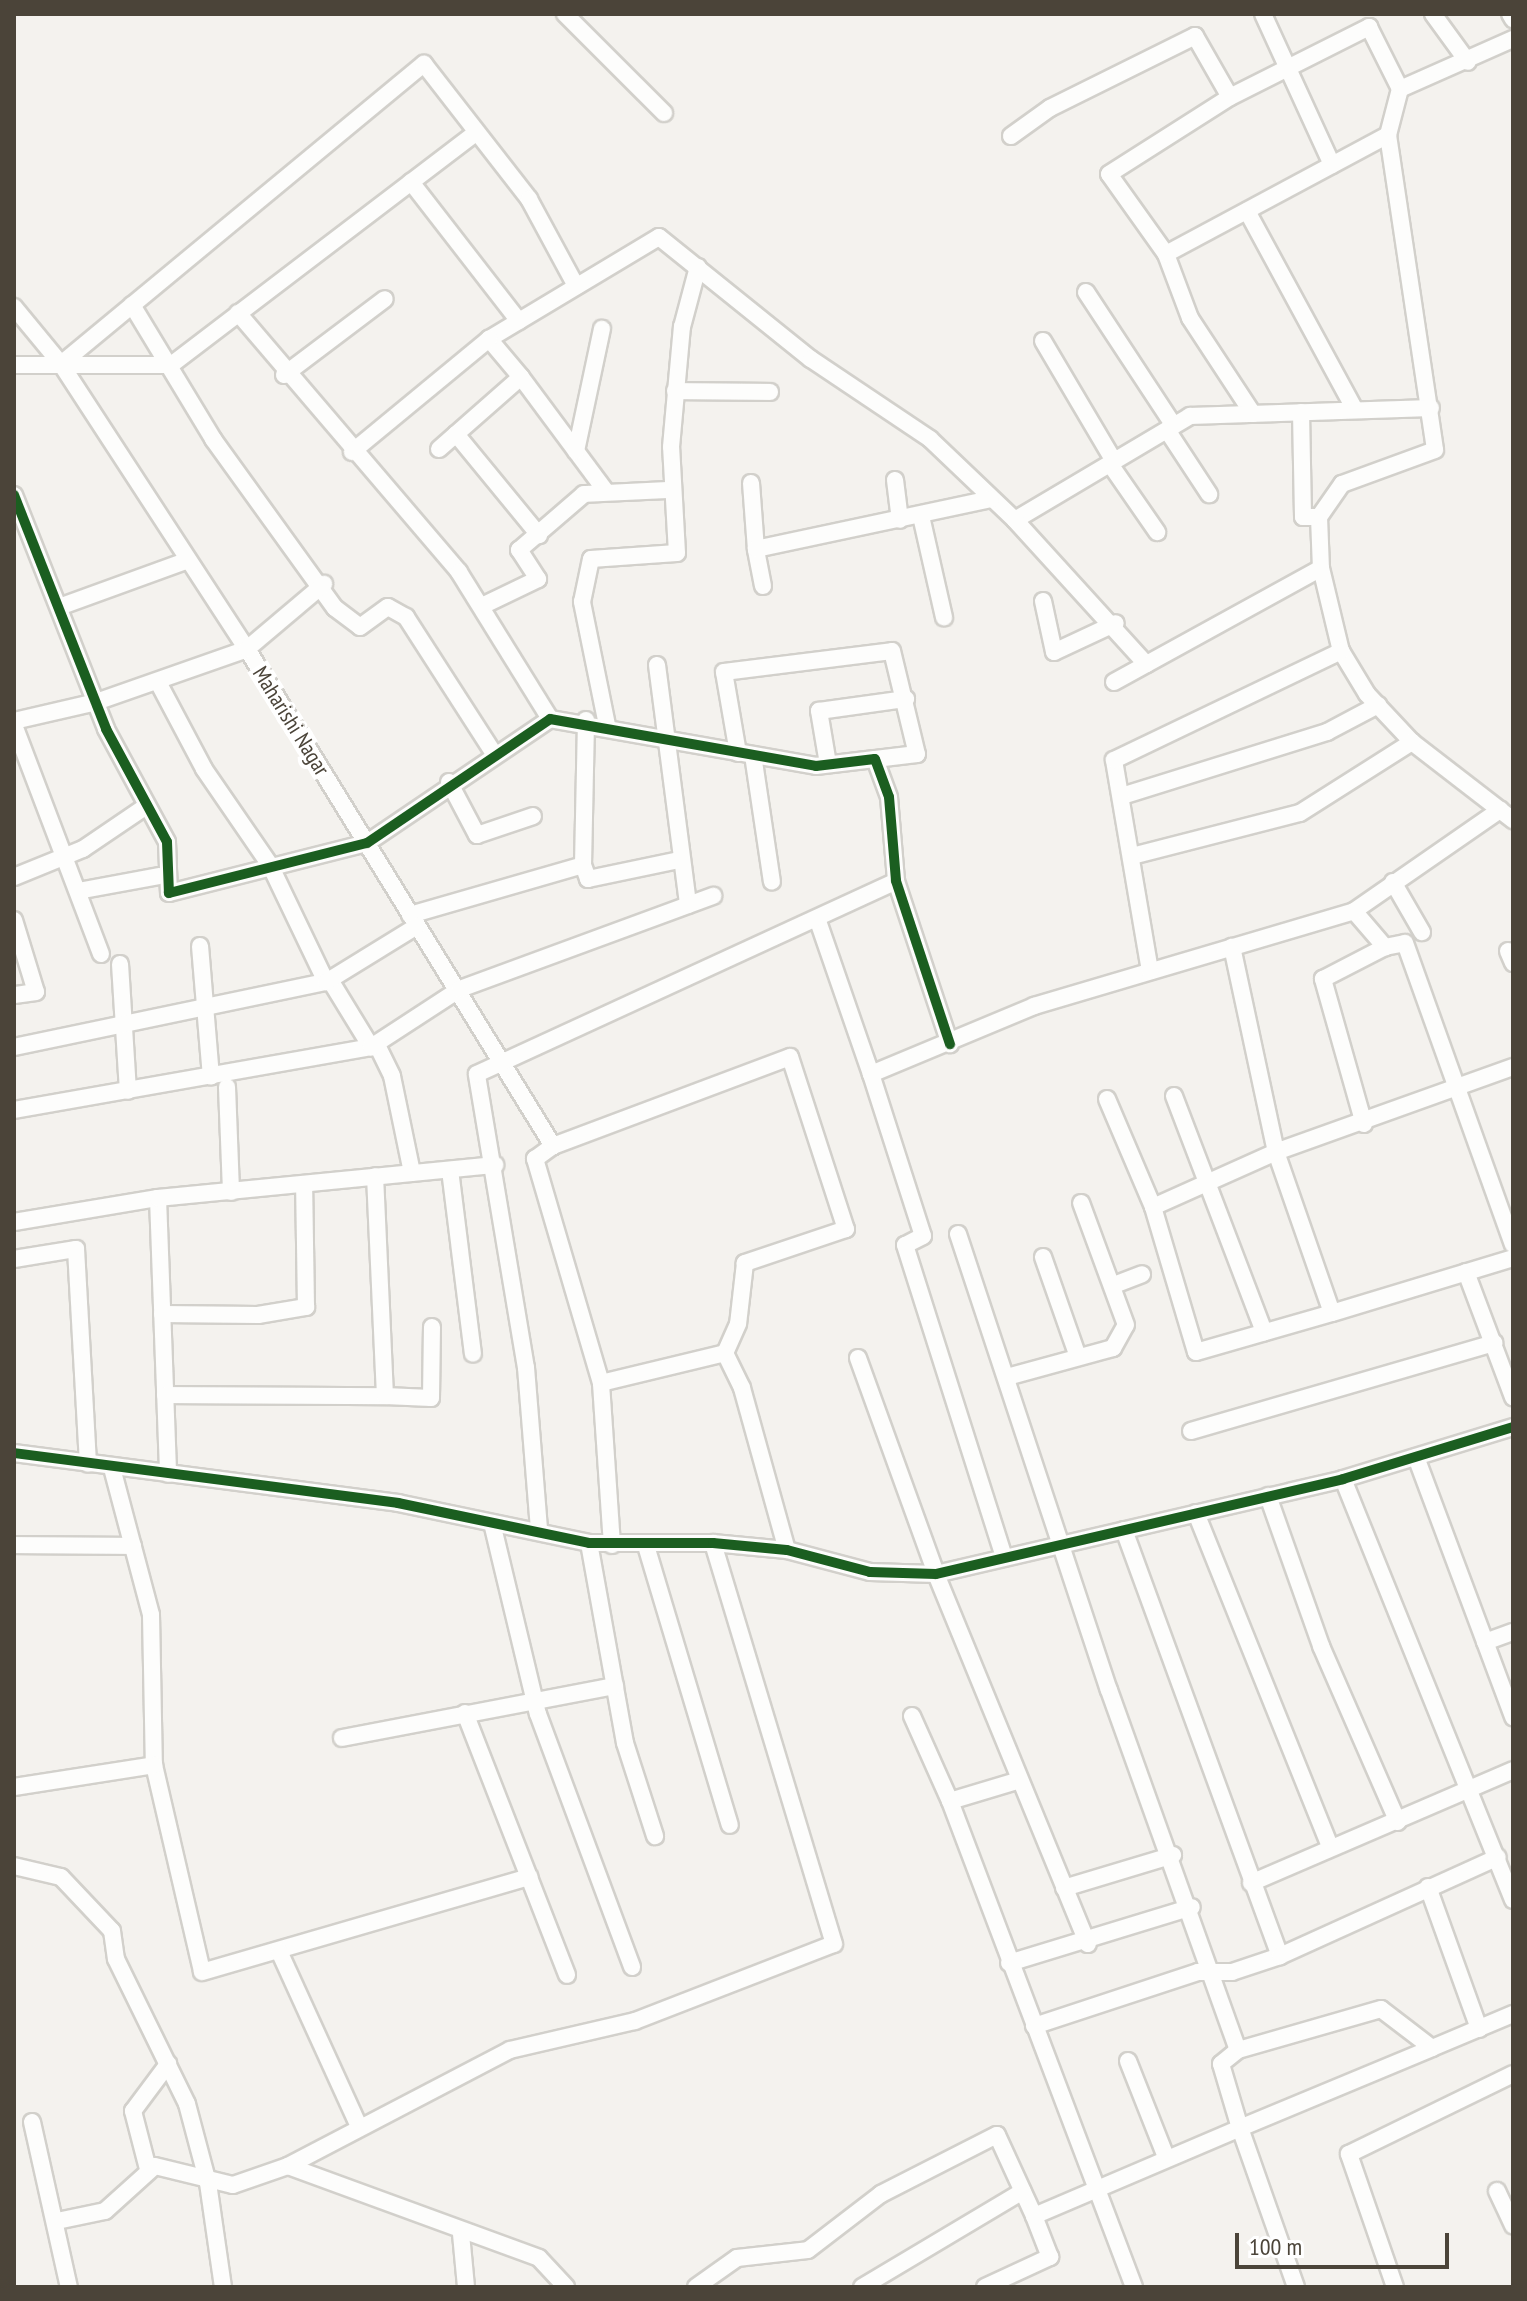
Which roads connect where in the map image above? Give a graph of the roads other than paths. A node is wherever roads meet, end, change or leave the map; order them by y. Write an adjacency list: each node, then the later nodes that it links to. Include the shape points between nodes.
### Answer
1 (565, 14): 10 (street)
2 (1263, 14): 7 (street)
3 (1433, 14): 6 (street)
4 (1366, 21): 7 (street); 8 (street)
5 (1513, 39): 6 (street)
6 (1468, 62): 8 (street)
7 (1288, 68): 9 (street); 14 (street)
8 (1400, 89): 12 (street)
9 (1230, 97): 13 (street, via 1195,36 1116,81 1078,92); 17 (street, via 1109,174)
10 (664, 113)
11 (474, 134): 15 (street); 19 (street, via 529,199); 22 (street, via 424,64)
12 (1388, 135): 14 (street); 36 (street)
13 (1011, 136)
14 (1332, 165): 16 (street)
15 (411, 182): 24 (street); 25 (street)
16 (1247, 211): 17 (street); 37 (street)
17 (1166, 254): 39 (street, via 1190,318)
18 (698, 267): 19 (street, via 659,237); 34 (street); 52 (street, via 811,359 930,439)
19 (576, 286): 25 (street)
20 (1086, 292): 40 (street)
21 (385, 299): 32 (street)
22 (132, 305): 29 (street); 31 (street)
23 (14, 307): 29 (street, Maharishi Nagar)
24 (238, 313): 31 (street); 32 (street)
25 (519, 321): 27 (street)
26 (602, 329): 43 (street)
27 (489, 339): 33 (street); 44 (street)
28 (1043, 341): 45 (street)
29 (61, 364): 30 (street); 31 (street); 60 (street, Maharishi Nagar)
30 (14, 365)
31 (171, 365): 62 (street, via 213,439)
32 (284, 375): 44 (street)
33 (521, 377): 41 (street); 43 (street)
34 (675, 391): 35 (street); 49 (street)
35 (770, 392)
36 (1431, 408): 37 (street); 54 (street, via 1435,450 1342,484)
37 (1355, 410): 38 (street)
38 (1301, 412): 39 (street); 54 (street, via 1303,517)
39 (1253, 414): 40 (street, via 1190,416)
40 (1170, 428): 45 (street); 50 (street)
41 (456, 434): 42 (street); 58 (street)
42 (439, 449)
43 (576, 451): 48 (street)
44 (352, 452): 65 (street)
45 (1112, 462): 56 (street); 57 (street)
46 (895, 480): 55 (street)
47 (751, 483): 59 (street)
48 (605, 490): 49 (street); 58 (street, via 584,494)
49 (670, 490): 81 (street, via 677,553 591,559 582,602)
50 (1209, 494)
51 (14, 495): 66 (street)
52 (991, 499): 53 (street); 56 (street)
53 (921, 516): 55 (street); 67 (street)
54 (1319, 517): 61 (street)
55 (900, 520): 59 (street)
56 (1015, 520): 68 (street)
57 (1157, 532)
58 (539, 535): 65 (street, via 519,550 538,579)
59 (756, 549): 63 (street)
60 (188, 560): 66 (street); 69 (street, Maharishi Nagar)
61 (1321, 568): 70 (street); 71 (street)
62 (324, 584): 69 (street); 84 (street, via 335,608 360,627 388,607 406,617)
63 (763, 586)
64 (1043, 601): 68 (street, via 1054,652)
65 (484, 605): 78 (street)
66 (59, 607): 76 (street)
67 (944, 617)
68 (1116, 623): 71 (street)
69 (247, 649): 73 (street); 93 (street, Maharishi Nagar)
70 (1341, 651): 77 (street); 89 (street, via 1123,752 1114,760)
71 (1146, 664): 74 (street)
72 (657, 665): 82 (street)
73 (158, 682): 76 (street); 97 (street, via 204,769)
74 (1114, 682)
75 (906, 699): 85 (street, via 892,651 724,672); 86 (street, via 917,754); 87 (street, via 819,711)
76 (96, 702): 80 (street); 90 (street)
77 (1378, 705): 83 (street); 89 (street, via 1327,732)
78 (550, 719): 79 (street); 84 (street)
79 (586, 720): 81 (street); 98 (street)
80 (14, 723): 95 (street)
81 (607, 725): 82 (street)
82 (664, 738): 85 (street); 96 (street)
83 (1412, 742): 91 (street); 94 (street, via 1300,813)
84 (493, 752): 88 (street)
85 (745, 754): 87 (street); 102 (street)
86 (875, 759): 87 (street); 101 (street, via 889,797)
87 (828, 764)
88 (449, 782): 92 (street, via 477,835); 93 (street)
89 (1125, 795): 94 (street)
90 (145, 807): 95 (street); 97 (street, via 167,842 169,893)
91 (1506, 815): 103 (street)
92 (533, 816)
93 (367, 843): 97 (street); 109 (street, Maharishi Nagar)
94 (1132, 856): 117 (street)
95 (65, 858): 100 (street); 104 (street)
96 (679, 860): 98 (street, via 588,879); 106 (street)
97 (270, 865): 118 (street)
98 (583, 865): 109 (street)
99 (159, 876): 104 (street)
100 (14, 877)
101 (896, 881): 110 (street); 123 (street)
102 (772, 882)
103 (1393, 882): 107 (street); 111 (street)
104 (78, 891): 115 (street)
105 (713, 896): 106 (street)
106 (688, 905): 119 (street)
107 (1354, 911): 113 (street); 114 (street)
108 (14, 920): 120 (street, via 36,992)
109 (413, 921): 118 (street); 119 (street, Maharishi Nagar)
110 (818, 921): 126 (street); 128 (street)
111 (1422, 932)
112 (200, 946): 121 (street)
113 (1232, 947): 117 (street); 138 (street)
114 (1385, 947): 131 (street, via 1405,943); 136 (street, via 1323,979)
115 (101, 954)
116 (120, 964): 122 (street)
117 (1150, 971): 123 (street, via 1034,1006)
118 (328, 981): 121 (street); 124 (street)
119 (460, 989): 124 (street); 126 (street, Maharishi Nagar)
120 (14, 995)
121 (208, 1012): 122 (street); 129 (street)
122 (124, 1027): 125 (street); 132 (street)
123 (950, 1044): 128 (street)
124 (374, 1046): 129 (street); 141 (street, via 392,1076)
125 (14, 1047)
126 (502, 1061): 137 (street, Maharishi Nagar); 139 (street, via 477,1074)
127 (1513, 1067): 131 (street)
128 (871, 1074): 193 (street, via 923,1236 905,1245)
129 (211, 1077): 132 (street)
130 (227, 1087): 145 (street)
131 (1458, 1090): 136 (street); 151 (street)
132 (128, 1091): 135 (street)
133 (1174, 1096): 143 (street)
134 (1107, 1099): 148 (street)
135 (14, 1110)
136 (1364, 1124): 138 (street)
137 (553, 1146): 163 (street, via 790,1057 846,1229 745,1263 738,1324); 168 (street, via 535,1159)
138 (1276, 1152): 143 (street); 158 (street)
139 (495, 1165): 140 (street); 183 (street, via 526,1368)
140 (450, 1170): 141 (street); 164 (street)
141 (412, 1173): 142 (street)
142 (375, 1176): 144 (street); 170 (street)
143 (1210, 1183): 148 (street); 161 (street)
144 (304, 1186): 145 (street); 159 (street, via 306,1307 258,1315)
145 (231, 1192): 146 (street)
146 (158, 1198): 149 (street); 159 (street)
147 (1081, 1203): 157 (street)
148 (1153, 1207): 161 (street, via 1196,1352)
149 (14, 1222)
150 (958, 1234): 167 (street)
151 (1513, 1244)
152 (1043, 1257): 165 (street)
153 (1513, 1258): 155 (street)
154 (14, 1259): 176 (street, via 76,1249)
155 (1466, 1272): 158 (street); 162 (street)
156 (1142, 1274): 157 (street)
157 (1114, 1285): 165 (street, via 1126,1325 1113,1348)
158 (1332, 1313): 161 (street)
159 (162, 1314): 169 (street)
160 (432, 1327): 170 (street, via 431,1398)
161 (1264, 1332)
162 (1494, 1343): 171 (street); 173 (street)
163 (725, 1353): 168 (street); 192 (street, via 742,1388)
164 (473, 1354)
165 (1077, 1354): 167 (street)
166 (858, 1358): 194 (street)
167 (1007, 1377): 189 (street)
168 (601, 1383): 188 (street)
169 (165, 1395): 170 (street); 178 (street)
170 (385, 1396)
171 (1513, 1397)
172 (1513, 1427): 175 (street)
173 (1191, 1431)
174 (14, 1453): 176 (street)
175 (1416, 1457): 179 (street); 196 (street)
176 (88, 1464): 177 (street)
177 (112, 1468): 178 (street); 190 (street)
178 (168, 1474): 182 (street, via 398,1503)
179 (1343, 1479): 180 (street); 207 (street)
180 (1268, 1496): 181 (street); 209 (street, via 1321,1646)
181 (1196, 1513): 184 (street); 212 (street)
182 (492, 1523): 183 (street); 198 (street)
183 (539, 1529): 185 (street)
184 (1124, 1530): 189 (street); 217 (street)
185 (589, 1543): 188 (street); 197 (street)
186 (713, 1543): 191 (street); 192 (street); 238 (street, via 834,1944 635,2021 510,2050)
187 (14, 1545): 190 (street)
188 (612, 1545): 191 (street)
189 (1060, 1545): 193 (street); 213 (street)
190 (133, 1546): 203 (street, via 151,1615)
191 (647, 1549): 210 (street)
192 (787, 1550): 194 (street, via 870,1572)
193 (1004, 1558): 194 (street)
194 (936, 1574): 205 (street)
195 (1513, 1632): 196 (street)
196 (1485, 1642): 201 (street)
197 (615, 1686): 198 (street); 211 (street)
198 (534, 1699): 199 (street); 226 (street)
199 (465, 1713): 202 (street); 216 (street)
200 (912, 1716): 208 (street)
201 (1513, 1717)
202 (342, 1738)
203 (154, 1765): 206 (street); 223 (street, via 202,1972)
204 (1513, 1770): 207 (street)
205 (1020, 1780): 208 (street); 219 (street)
206 (14, 1787)
207 (1466, 1792): 209 (street); 214 (street)
208 (950, 1801): 225 (street)
209 (1398, 1822): 212 (street)
210 (730, 1825)
211 (655, 1836)
212 (1331, 1848): 217 (street)
213 (1173, 1855): 219 (street); 221 (street)
214 (1498, 1857): 218 (street); 220 (street)
215 (14, 1866): 235 (street, via 61,1877 95,1909 112,1931 116,1959)
216 (530, 1877): 223 (street); 228 (street)
217 (1251, 1883): 224 (street)
218 (1428, 1887): 224 (street); 231 (street)
219 (1064, 1888): 222 (street)
220 (1513, 1900)
221 (1192, 1907): 222 (street); 227 (street)
222 (1088, 1944): 225 (street)
223 (279, 1951): 238 (street)
224 (1280, 1956): 227 (street)
225 (1009, 1963): 230 (street)
226 (632, 1967)
227 (1216, 1972): 230 (street); 233 (street)
228 (567, 1975)
229 (1513, 2014): 231 (street)
230 (1034, 2026): 243 (street)
231 (1479, 2029): 232 (street)
232 (1432, 2048): 233 (street, via 1381,2009); 239 (street)
233 (1238, 2050): 239 (street, via 1221,2064)
234 (1128, 2061): 240 (street)
235 (168, 2064): 242 (street, via 133,2111); 244 (street)
236 (1513, 2074): 260 (street, via 1349,2154)
237 (32, 2122): 248 (street)
238 (358, 2124): 241 (street)
239 (1240, 2128): 240 (street); 259 (street)
240 (1166, 2157): 243 (street)
241 (288, 2166): 244 (street, via 233,2185); 250 (street)
242 (148, 2169): 244 (street, via 166,2165); 248 (street, via 105,2211)
243 (1100, 2182): 247 (street); 258 (street)
244 (208, 2183): 252 (street)
245 (1023, 2191): 247 (street); 255 (street, via 997,2135 881,2194 808,2250 737,2258); 256 (street)
246 (1497, 2191): 249 (street)
247 (1034, 2216): 257 (street, via 1050,2257)
248 (57, 2221): 251 (street)
249 (1513, 2226)
250 (461, 2234): 253 (street); 254 (street, via 539,2258)
251 (69, 2287)
252 (223, 2287)
253 (466, 2287)
254 (566, 2287)
255 (696, 2287)
256 (862, 2287)
257 (985, 2287)
258 (1134, 2287)
259 (1296, 2287)
260 (1395, 2287)

